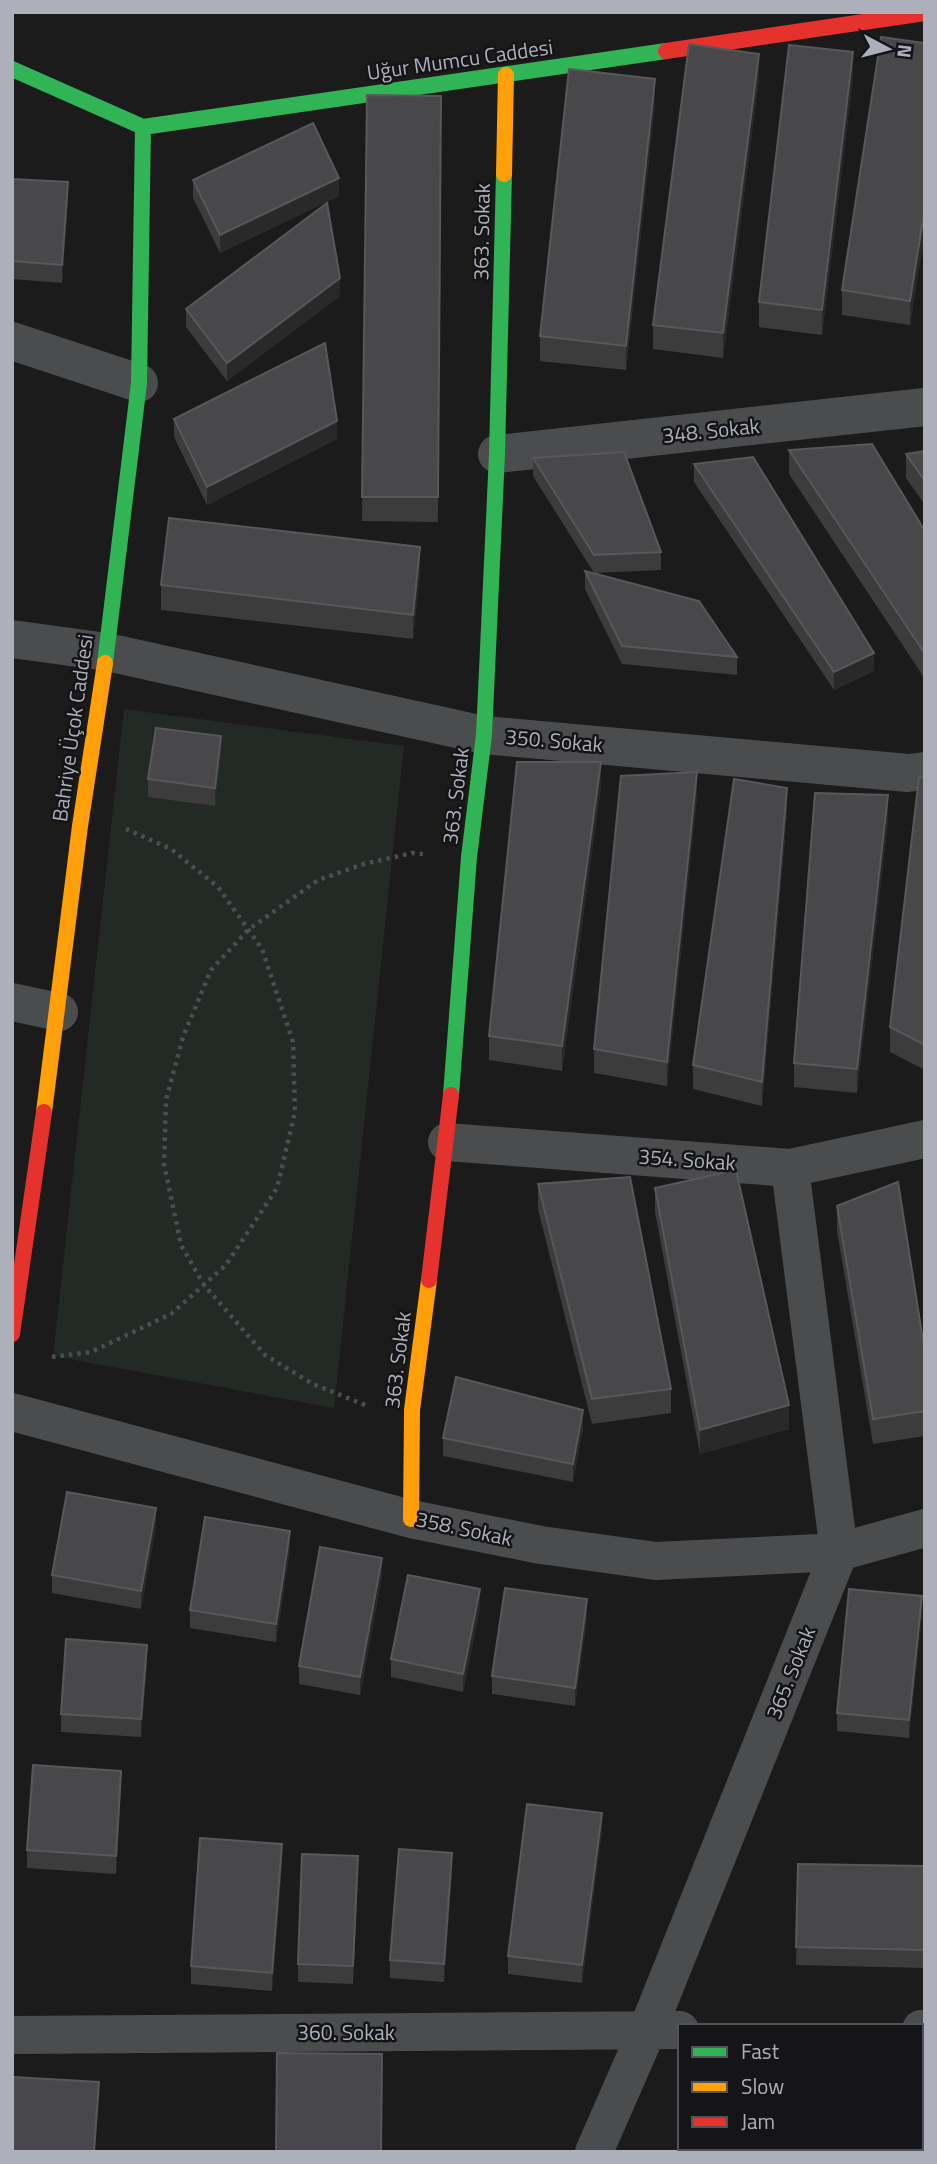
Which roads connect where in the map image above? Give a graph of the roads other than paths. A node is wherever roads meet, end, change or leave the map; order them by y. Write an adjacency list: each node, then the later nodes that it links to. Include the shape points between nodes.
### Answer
1 (925, 13): 3 (street, Uğur Mumcu Caddesi)
2 (12, 69): 4 (street)
3 (506, 75): 4 (street, Uğur Mumcu Caddesi); 8 (street, 363. Sokak)
4 (142, 127): 6 (street, Bahriye Üçok Caddesi)
5 (12, 341): 6 (street)
6 (139, 383): 10 (street, Bahriye Üçok Caddesi)
7 (925, 407): 8 (street, 348. Sokak)
8 (497, 454): 11 (street, 363. Sokak)
9 (12, 639): 10 (street, 350. Sokak)
10 (107, 652): 11 (street, 350. Sokak); 14 (street, Bahriye Üçok Caddesi, via 80,826)
11 (484, 735): 12 (street, 350. Sokak); 16 (street, 363. Sokak, via 469,857)
12 (925, 771)
13 (12, 1002): 14 (street)
14 (59, 1012): 18 (street, Bahriye Üçok Caddesi)
15 (925, 1139): 17 (street, 354. Sokak)
16 (447, 1142): 17 (street, 354. Sokak); 20 (street, 363. Sokak, via 412,1410)
17 (790, 1168): 22 (street, 365. Sokak)
18 (12, 1334)
19 (12, 1412): 20 (street, 358. Sokak)
20 (411, 1518): 22 (street, 358. Sokak, via 541,1545 656,1561)
21 (925, 1528): 22 (street, 358. Sokak)
22 (839, 1552): 23 (street, 365. Sokak)
23 (664, 2031): 24 (street, 360. Sokak); 25 (street, 365. Sokak)
24 (12, 2035)
25 (594, 2152)

